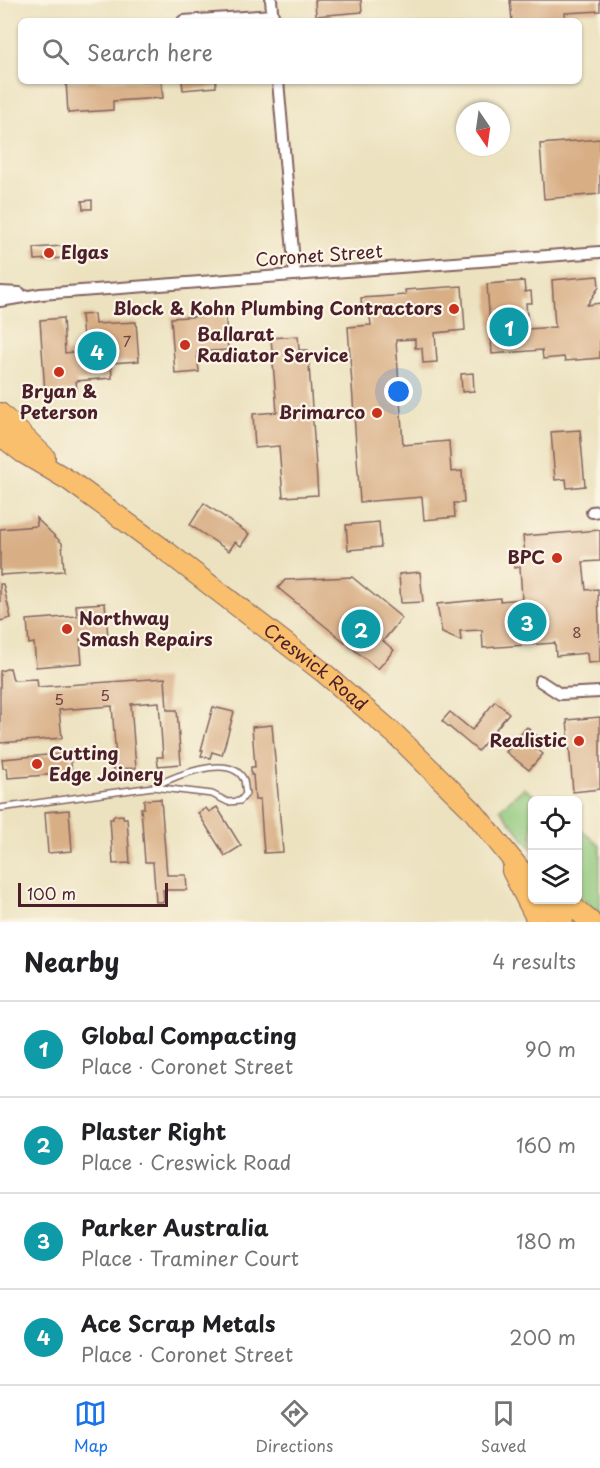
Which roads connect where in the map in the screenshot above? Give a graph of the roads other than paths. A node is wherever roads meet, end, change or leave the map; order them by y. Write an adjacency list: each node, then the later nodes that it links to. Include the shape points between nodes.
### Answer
1 (272, 0): 2 (street)
2 (273, 18)
3 (278, 84): 5 (street)
4 (600, 252): 5 (street, Coronet Street)
5 (295, 274): 7 (street, Coronet Street)
6 (0, 292): 7 (street, Coronet Street)
7 (41, 294): 8 (street, Coronet Street)
8 (0, 301)
9 (0, 413): 11 (highway, Creswick Road)
10 (0, 435): 11 (highway, Creswick Road)
11 (70, 481): 16 (highway, Creswick Road, via 323,672 397,736 472,810)
12 (540, 681): 13 (street, via 560,694)
13 (600, 692)
14 (153, 787): 14 (lane, via 179,774 226,768 237,771 244,780 246,794 240,801 228,802 212,794); 15 (lane)
15 (0, 808)
16 (496, 840): 17 (highway); 18 (highway, Creswick Road); 21 (highway)
17 (528, 868)
18 (528, 879)
19 (548, 904): 22 (highway)
20 (571, 904): 23 (highway)
21 (538, 922)
22 (563, 922)
23 (591, 922)

